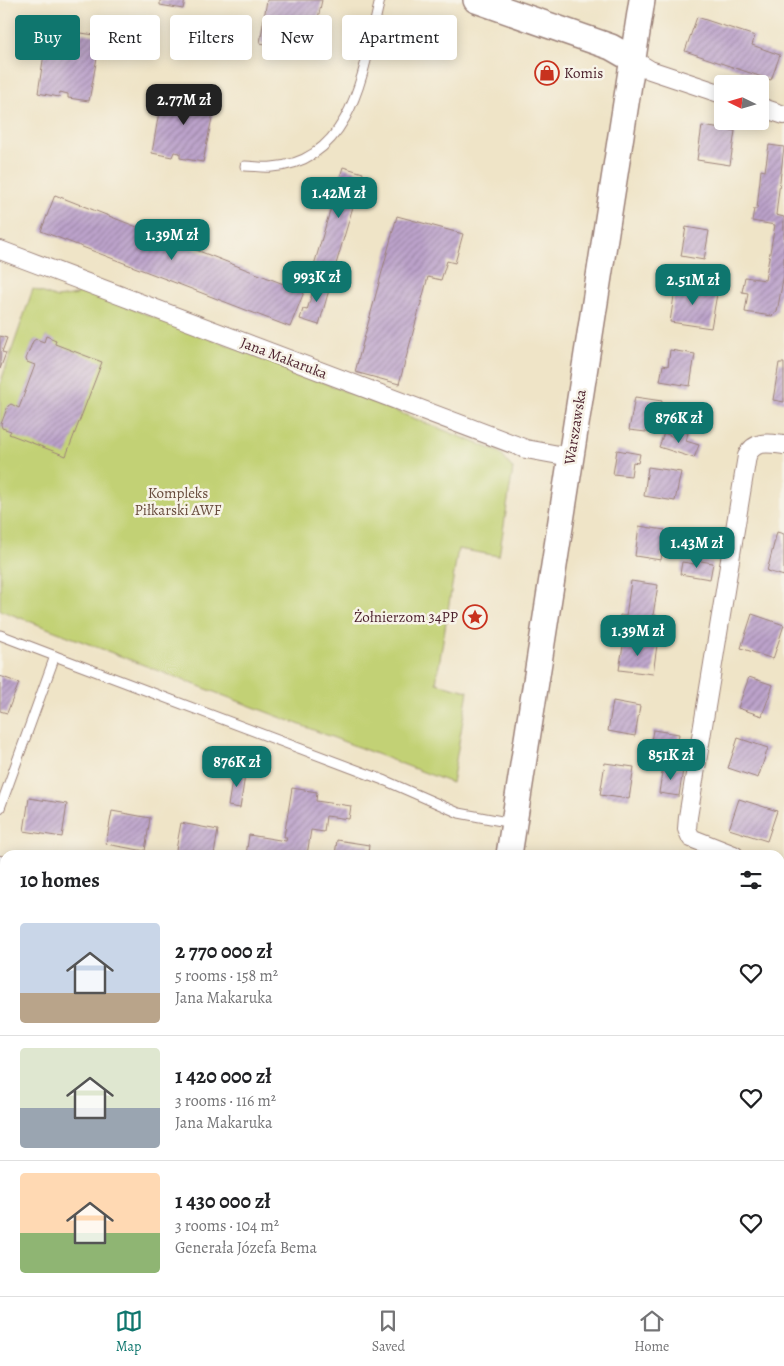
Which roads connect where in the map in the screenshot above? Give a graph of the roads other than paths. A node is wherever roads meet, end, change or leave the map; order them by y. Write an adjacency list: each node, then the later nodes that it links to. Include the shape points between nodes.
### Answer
1 (380, 0): 8 (lane, via 354,103 341,127 323,147 299,161 272,167)
2 (476, 0): 4 (street, via 611,47)
3 (642, 0): 4 (street, Warszawska)
4 (632, 60): 5 (street, via 650,70); 11 (street, Warszawska)
5 (714, 91)
6 (769, 109): 7 (street)
7 (784, 115)
8 (245, 166)
9 (0, 250): 11 (street, Jana Makaruka, via 526,449)
10 (784, 445): 17 (street, via 757,444 750,448 747,456 688,817 687,829 691,838)
11 (570, 457): 15 (street, Warszawska)
12 (0, 635): 13 (lane)
13 (55, 656): 14 (lane); 15 (lane, via 386,781 459,813)
14 (0, 808)
15 (514, 823): 16 (street, Warszawska)
16 (510, 850)
17 (721, 850)

